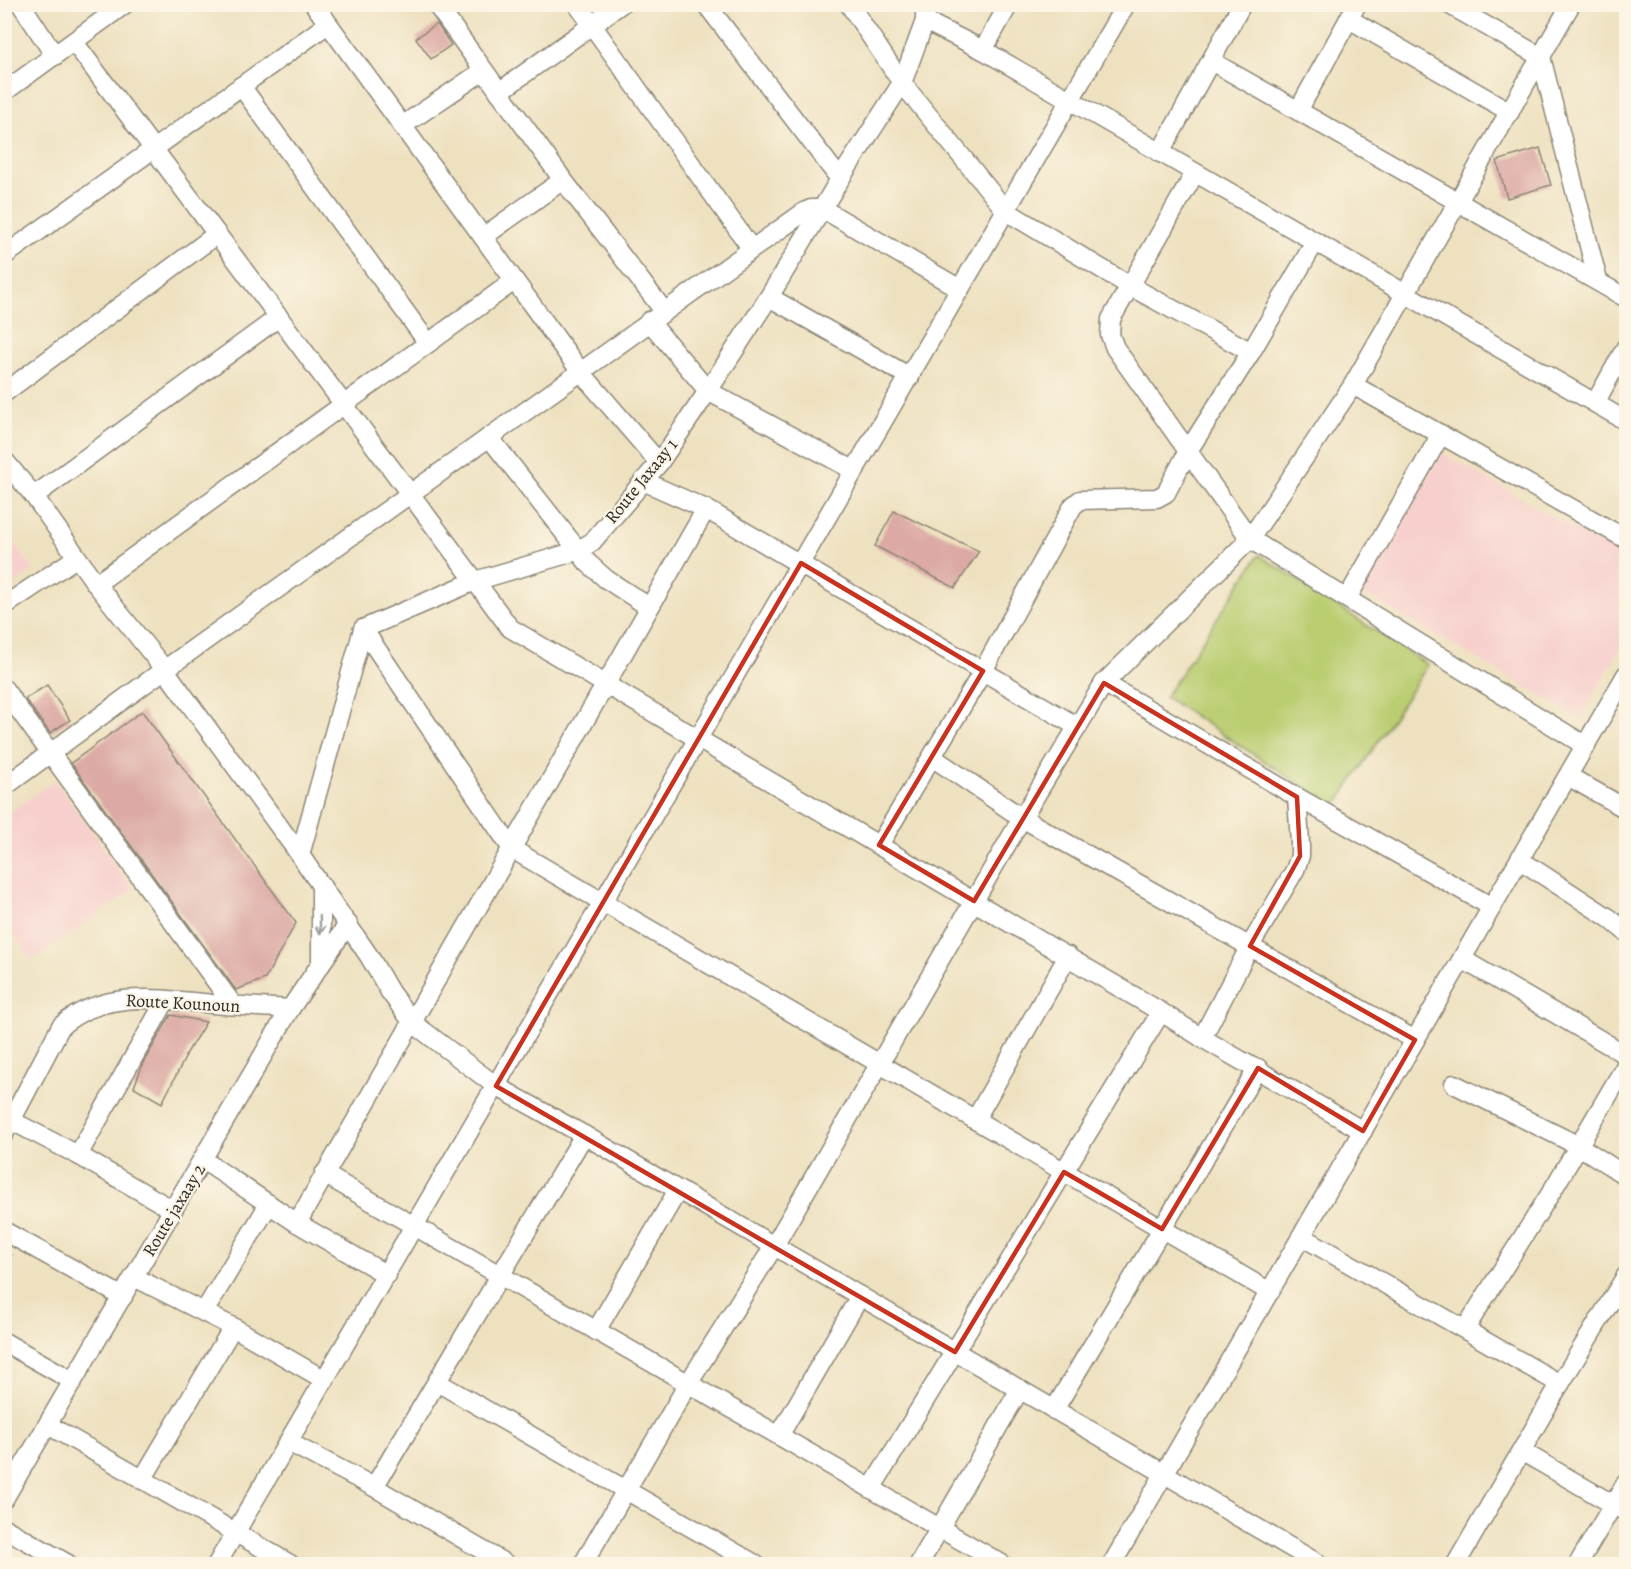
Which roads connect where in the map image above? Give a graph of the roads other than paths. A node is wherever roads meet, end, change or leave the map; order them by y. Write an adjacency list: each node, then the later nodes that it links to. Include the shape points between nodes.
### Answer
1 (21, 4): 20 (street)
2 (125, 4): 18 (street)
3 (314, 4): 16 (street)
4 (436, 4): 23 (street)
5 (577, 4): 17 (street)
6 (621, 4): 17 (street)
7 (706, 4): 35 (street)
8 (849, 4): 24 (street)
9 (1009, 4): 19 (street)
10 (1126, 4): 28 (street)
11 (1242, 4): 22 (street)
12 (1448, 4): 21 (street)
13 (1571, 4): 21 (street)
14 (1353, 12): 29 (street); 30 (street)
15 (925, 13): 19 (street); 24 (street, Route Jaxaay 1)
16 (328, 24): 25 (street); 31 (street)
17 (592, 26): 27 (street); 43 (street)
18 (74, 42): 20 (street); 32 (street)
19 (983, 50): 28 (street)
20 (55, 56): 26 (street)
21 (1541, 57): 30 (street); 46 (street)
22 (1211, 61): 29 (street); 33 (street)
23 (483, 70): 27 (street); 31 (street)
24 (902, 82): 35 (street, Route Jaxaay 1); 39 (street)
25 (242, 86): 32 (street); 55 (street)
26 (4, 92)
27 (499, 92): 36 (street)
28 (1070, 101): 33 (street); 39 (street)
29 (1298, 111): 37 (street)
30 (1510, 112): 37 (street)
31 (402, 126): 41 (street)
32 (154, 148): 40 (street); 44 (street)
33 (1161, 153): 34 (street)
34 (1195, 172): 42 (street); 47 (street)
35 (840, 179): 38 (street, Route Jaxaay 1)
36 (563, 180): 41 (street); 52 (street)
37 (1458, 202): 46 (street); 49 (street)
38 (823, 209): 43 (street, via 804,212); 48 (street); 50 (street, Route Jaxaay 1)
39 (1006, 211): 47 (street); 48 (street)
40 (217, 234): 53 (street); 62 (street)
41 (483, 237): 45 (street)
42 (1315, 242): 49 (street); 57 (street)
43 (751, 248): 52 (street)
44 (4, 256)
45 (514, 281): 55 (street); 58 (street)
46 (1598, 281): 51 (street)
47 (1130, 286): 57 (street); 68 (street, via 1111,319 1110,335 1115,348)
48 (960, 289): 59 (street)
49 (1405, 294): 60 (street); 64 (street)
50 (769, 297): 59 (street); 61 (street, Route Jaxaay 1)
51 (1626, 298)
52 (664, 311): 54 (street)
53 (279, 317): 63 (street); 74 (street)
54 (649, 321): 58 (street); 61 (street)
55 (428, 343): 63 (street)
56 (1626, 347): 64 (street)
57 (1251, 352): 68 (street)
58 (580, 371): 67 (street); 70 (street)
59 (910, 376): 71 (street)
60 (1353, 385): 66 (street); 77 (street)
61 (708, 391): 70 (street, Route Jaxaay 1); 71 (street)
62 (4, 393)
63 (343, 403): 73 (street); 82 (street)
64 (1595, 403): 65 (street)
65 (1626, 421)
66 (1441, 434): 76 (street); 83 (street)
67 (489, 437): 73 (street); 78 (street)
68 (1188, 452): 77 (street); 88 (street, via 1167,493 1157,498 1080,500 1073,506)
69 (4, 460): 74 (street)
70 (659, 463): 72 (street, Route Jaxaay 1)
71 (855, 471): 80 (street)
72 (643, 481): 75 (street); 78 (street, Route Jaxaay 1, via 592,542)
73 (410, 493): 81 (street); 87 (street)
74 (34, 496): 79 (street)
75 (706, 509): 80 (street); 85 (street)
76 (1626, 538)
77 (1250, 539): 83 (street); 90 (street)
78 (577, 551): 81 (street, Route Jaxaay 1); 85 (street, via 606,579)
79 (76, 558): 82 (street); 84 (street)
80 (801, 563): 88 (street); 94 (street)
81 (475, 581): 86 (street, Route Jaxaay 1); 91 (street, via 510,628)
82 (96, 584): 87 (street)
83 (1348, 597): 95 (street)
84 (4, 606)
85 (649, 607): 91 (street)
86 (363, 629): 104 (street); 105 (street)
87 (165, 670): 96 (street); 105 (street)
88 (983, 671): 93 (street); 97 (street)
89 (1626, 675): 95 (street)
90 (1104, 683): 93 (street); 100 (street)
91 (606, 684): 94 (street); 104 (street)
92 (4, 689): 96 (street)
93 (1078, 726): 102 (street)
94 (699, 739): 103 (street); 109 (street)
95 (1586, 746): 98 (street)
96 (51, 753): 99 (street); 118 (street)
97 (932, 757): 102 (street); 103 (street)
98 (1568, 776): 101 (street); 106 (street)
99 (4, 787)
100 (1297, 797): 110 (street); 113 (street, via 1300,856)
101 (1626, 809)
102 (1022, 818): 108 (street); 113 (street)
103 (879, 845): 108 (street)
104 (512, 849): 109 (street); 121 (street)
105 (300, 855): 107 (street)
106 (1520, 860): 110 (street); 112 (street)
107 (321, 885): 111 (street); 116 (street, one-way to 116)
108 (974, 901): 114 (street); 125 (street)
109 (603, 902): 125 (street); 129 (street)
110 (1492, 907): 115 (street)
111 (348, 924): 116 (street, Route jaxaay 2); 121 (street)
112 (1626, 932)
113 (1250, 946): 122 (street); 123 (street)
114 (1068, 956): 120 (street); 130 (street)
115 (1462, 959): 123 (street); 124 (street)
116 (321, 965): 119 (street, Route jaxaay 2)
117 (166, 999): 118 (street, Route Kounoun); 131 (street, Route Kounoun, via 122,999 73,1015 61,1026); 135 (street)
118 (233, 1005): 119 (street, Route Kounoun)
119 (290, 1009): 136 (street, Route jaxaay 2)
120 (1161, 1012): 122 (street); 137 (street)
121 (413, 1023): 129 (street); 138 (street)
122 (1202, 1038): 127 (street)
123 (1415, 1040): 132 (street)
124 (1626, 1055)
125 (879, 1064): 130 (street); 148 (street)
126 (1626, 1065): 134 (street)
127 (1258, 1068): 132 (street); 145 (street)
128 (1454, 1084): 134 (street)
129 (496, 1086): 133 (street); 144 (street)
130 (975, 1120): 137 (street)
131 (8, 1127): 135 (street)
132 (1363, 1131): 147 (street)
133 (584, 1135): 140 (street); 151 (street)
134 (1579, 1146): 139 (street); 158 (street)
135 (78, 1155): 142 (street)
136 (203, 1160): 141 (street); 142 (street, Route jaxaay 2)
137 (1064, 1172): 145 (street); 161 (street)
138 (324, 1174): 143 (street); 144 (street)
139 (1626, 1176)
140 (678, 1190): 148 (street); 159 (street)
141 (269, 1204): 143 (street); 156 (street)
142 (173, 1210): 150 (street, Route jaxaay 2)
143 (297, 1223): 149 (street)
144 (414, 1227): 149 (street); 151 (street)
145 (1162, 1229): 153 (street); 168 (street)
146 (4, 1231): 155 (street)
147 (1301, 1236): 153 (street); 158 (street)
148 (774, 1246): 154 (street); 165 (street)
149 (387, 1275): 162 (street)
150 (134, 1276): 155 (street, Route jaxaay 2); 156 (street)
151 (500, 1276): 159 (street); 164 (street)
152 (1626, 1276): 166 (street)
153 (1270, 1292): 174 (street)
154 (860, 1296): 161 (street); 170 (street)
155 (123, 1297): 163 (street, Route jaxaay 2)
156 (204, 1312): 157 (street)
157 (233, 1327): 162 (street); 175 (street)
158 (1466, 1329): 166 (street)
159 (596, 1331): 165 (street)
160 (4, 1342): 163 (street)
161 (955, 1352): 167 (street); 178 (street)
162 (325, 1380): 171 (street)
163 (74, 1381): 169 (street, Route jaxaay 2)
164 (437, 1382): 177 (street); 179 (street)
165 (688, 1384): 170 (street); 179 (street)
166 (1560, 1384): 172 (street)
167 (1020, 1389): 168 (street); 183 (street)
168 (1054, 1410): 174 (street)
169 (48, 1425): 173 (street, Route jaxaay 2); 175 (street)
170 (778, 1436): 178 (street)
171 (290, 1443): 177 (street); 184 (street)
172 (1523, 1452): 181 (street); 195 (street)
173 (12, 1469): 180 (street, Route jaxaay 2)
174 (1165, 1474): 193 (street); 194 (street)
175 (142, 1479): 184 (street)
176 (1626, 1483): 181 (street)
177 (374, 1487): 188 (street)
178 (871, 1489): 183 (street)
179 (626, 1490): 189 (street); 190 (street)
180 (4, 1499)
181 (1620, 1508): 196 (street)
182 (4, 1528): 185 (street)
183 (940, 1529): 191 (street); 192 (street)
184 (236, 1533): 186 (street); 187 (street)
185 (68, 1564)
186 (218, 1564)
187 (290, 1564)
188 (506, 1564)
189 (583, 1564)
190 (755, 1564)
191 (919, 1564)
192 (1002, 1564)
193 (1113, 1564)
194 (1319, 1564)
195 (1456, 1564)
196 (1578, 1564)

